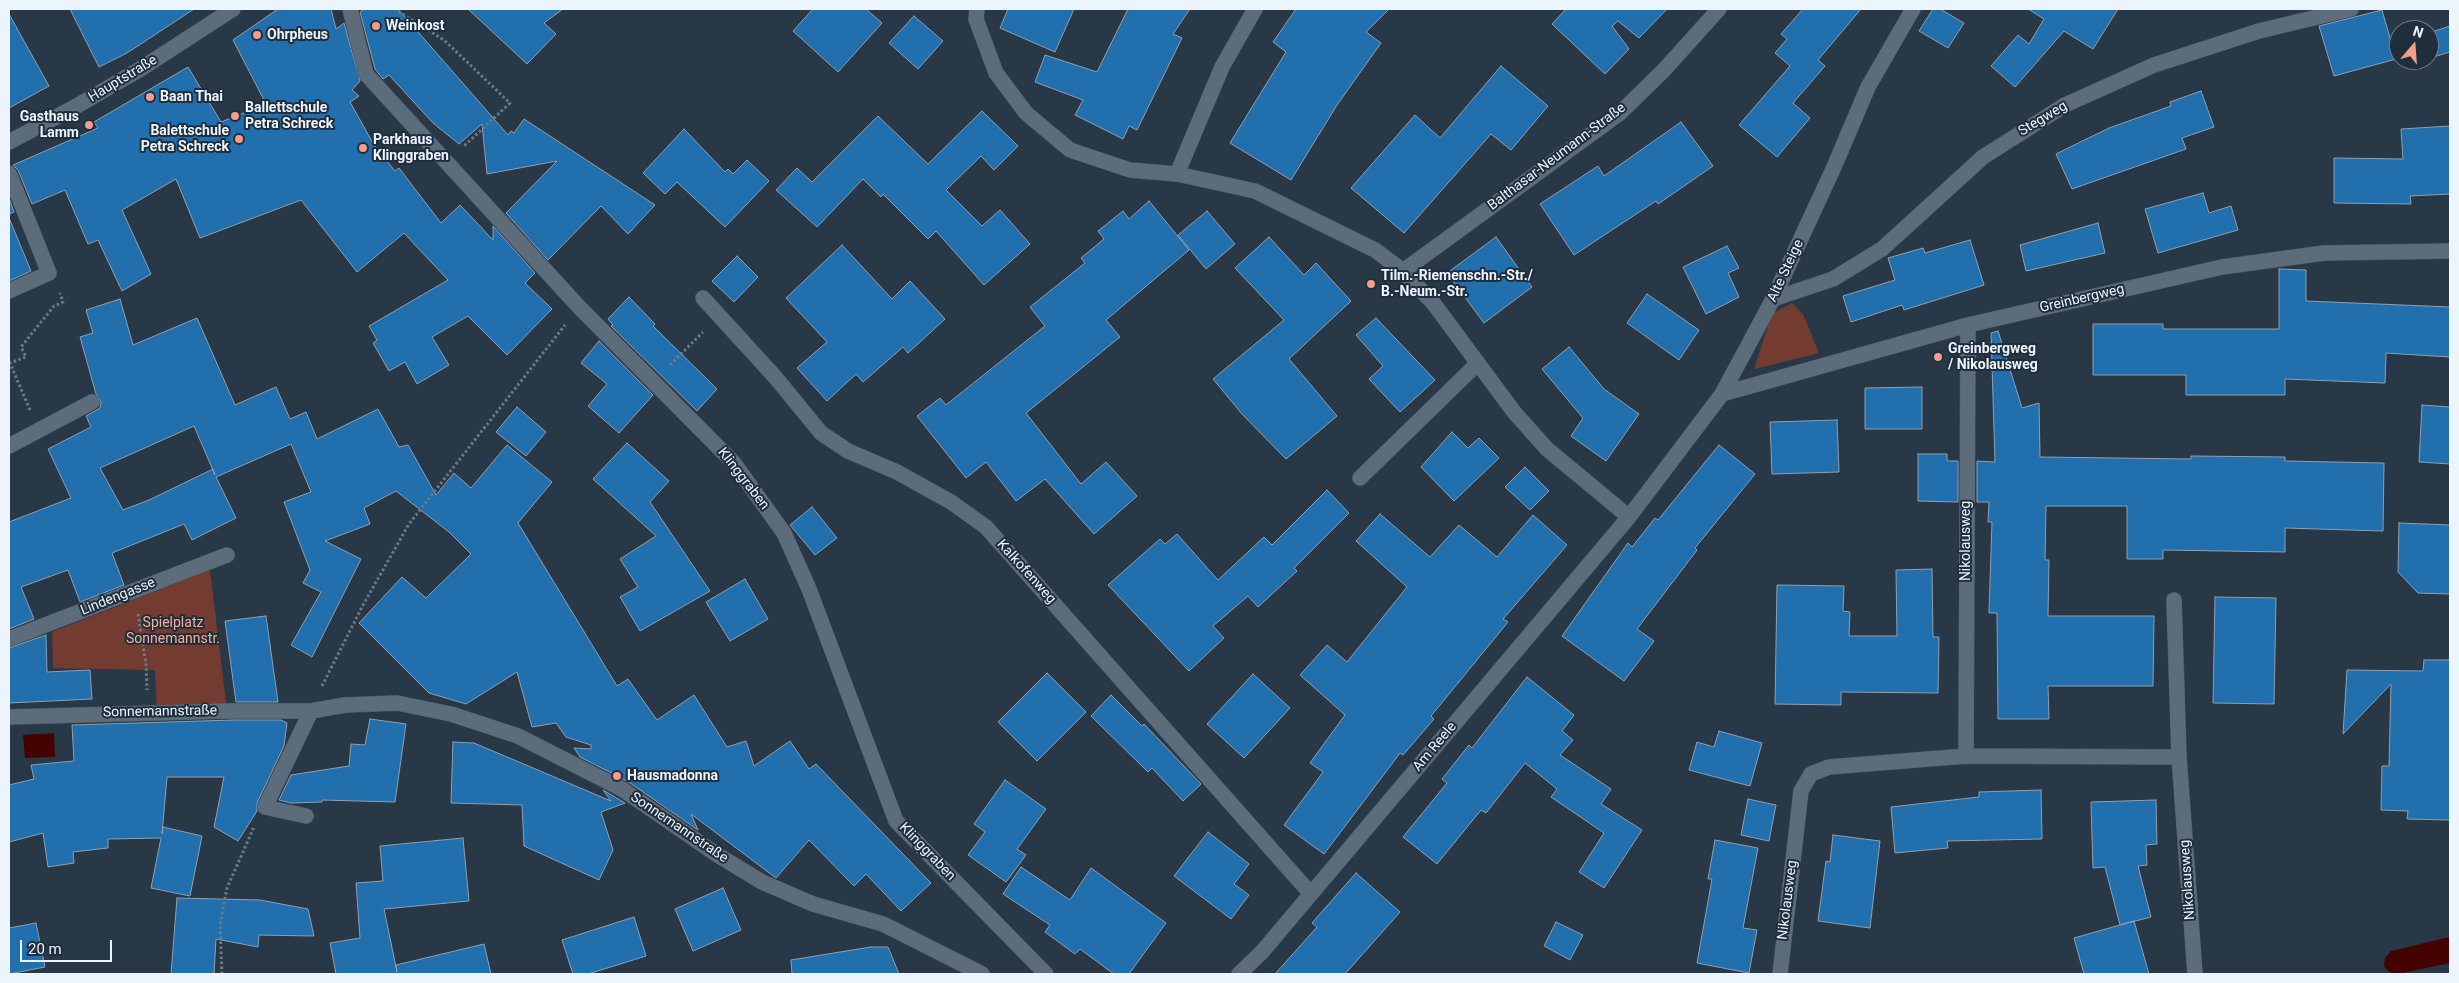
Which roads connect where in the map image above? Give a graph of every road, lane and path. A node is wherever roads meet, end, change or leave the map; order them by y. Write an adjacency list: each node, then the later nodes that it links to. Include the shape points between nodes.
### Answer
1 (350, 9): 10 (street, Klinggraben, via 366,74)
2 (394, 9): 10 (path, via 444,40 510,103)
3 (977, 9): 12 (street, via 976,19 996,73 1026,113 1070,150 1130,170)
4 (1255, 9): 12 (street, via 1222,67)
5 (1719, 9): 14 (street, Balthasar-Neumann-Straße, via 1620,113)
6 (1913, 9): 17 (street, Alte Steige, via 1868,87)
7 (2351, 9): 17 (street, Stegweg, via 2259,31 2154,65 2065,105 1983,156 1882,249 1833,279)
8 (226, 11): 9 (street, Hauptstraße, via 142,68)
9 (9, 142)
10 (446, 162): 19 (street, Klinggraben)
11 (9, 173): 15 (street, via 49,273)
12 (1177, 174): 14 (street, via 1255,191 1375,250)
13 (2450, 251): 21 (street, Greinbergweg, via 2324,253 2222,267)
14 (1403, 270): 22 (street, via 1434,304)
15 (9, 291)
16 (703, 298): 20 (street, Kalkofenweg)
17 (1773, 300): 24 (street, Alte Steige)
18 (54, 306): 26 (path, via 21,347 26,357 10,363)
19 (579, 307): 23 (street, Klinggraben); 34 (path, via 410,524 363,605)
20 (719, 316): 23 (path); 41 (street, Kalkofenweg, via 821,433 848,452 897,472 951,502 986,527)
21 (1968, 325): 24 (street, Greinbergweg); 37 (street, Nikolausweg)
22 (1478, 363): 28 (street); 29 (street, via 1514,412 1547,449)
23 (654, 381): 44 (street, Klinggraben, via 733,462 784,532 809,589 896,820)
24 (1722, 394): 29 (street, Alte Steige)
25 (92, 402): 26 (street)
26 (39, 432): 27 (street)
27 (9, 446)
28 (1360, 478)
29 (1629, 517): 41 (street, Am Reele)
30 (227, 554): 33 (street, Lindengasse)
31 (2174, 600): 38 (street, Nikolausweg)
32 (137, 609): 35 (path, via 146,664)
33 (9, 639)
34 (311, 711): 35 (street, Sonnemannstraße); 39 (street); 43 (street, Sonnemannstraße, via 345,705 397,703 451,714 518,736 622,789 762,882 813,904 883,924)
35 (149, 713): 36 (street, Sonnemannstraße)
36 (9, 717)
37 (1966, 756): 38 (street, Nikolausweg); 46 (street, Nikolausweg, via 1829,768 1811,774 1801,791)
38 (2178, 757): 47 (street, Nikolausweg)
39 (265, 807): 40 (street); 42 (path, via 242,850 227,888 220,925)
40 (306, 816)
41 (1311, 894): 45 (street, Am Reele)
42 (222, 974)
43 (982, 974)
44 (1046, 974)
45 (1239, 974)
46 (1780, 974)
47 (2195, 974)

